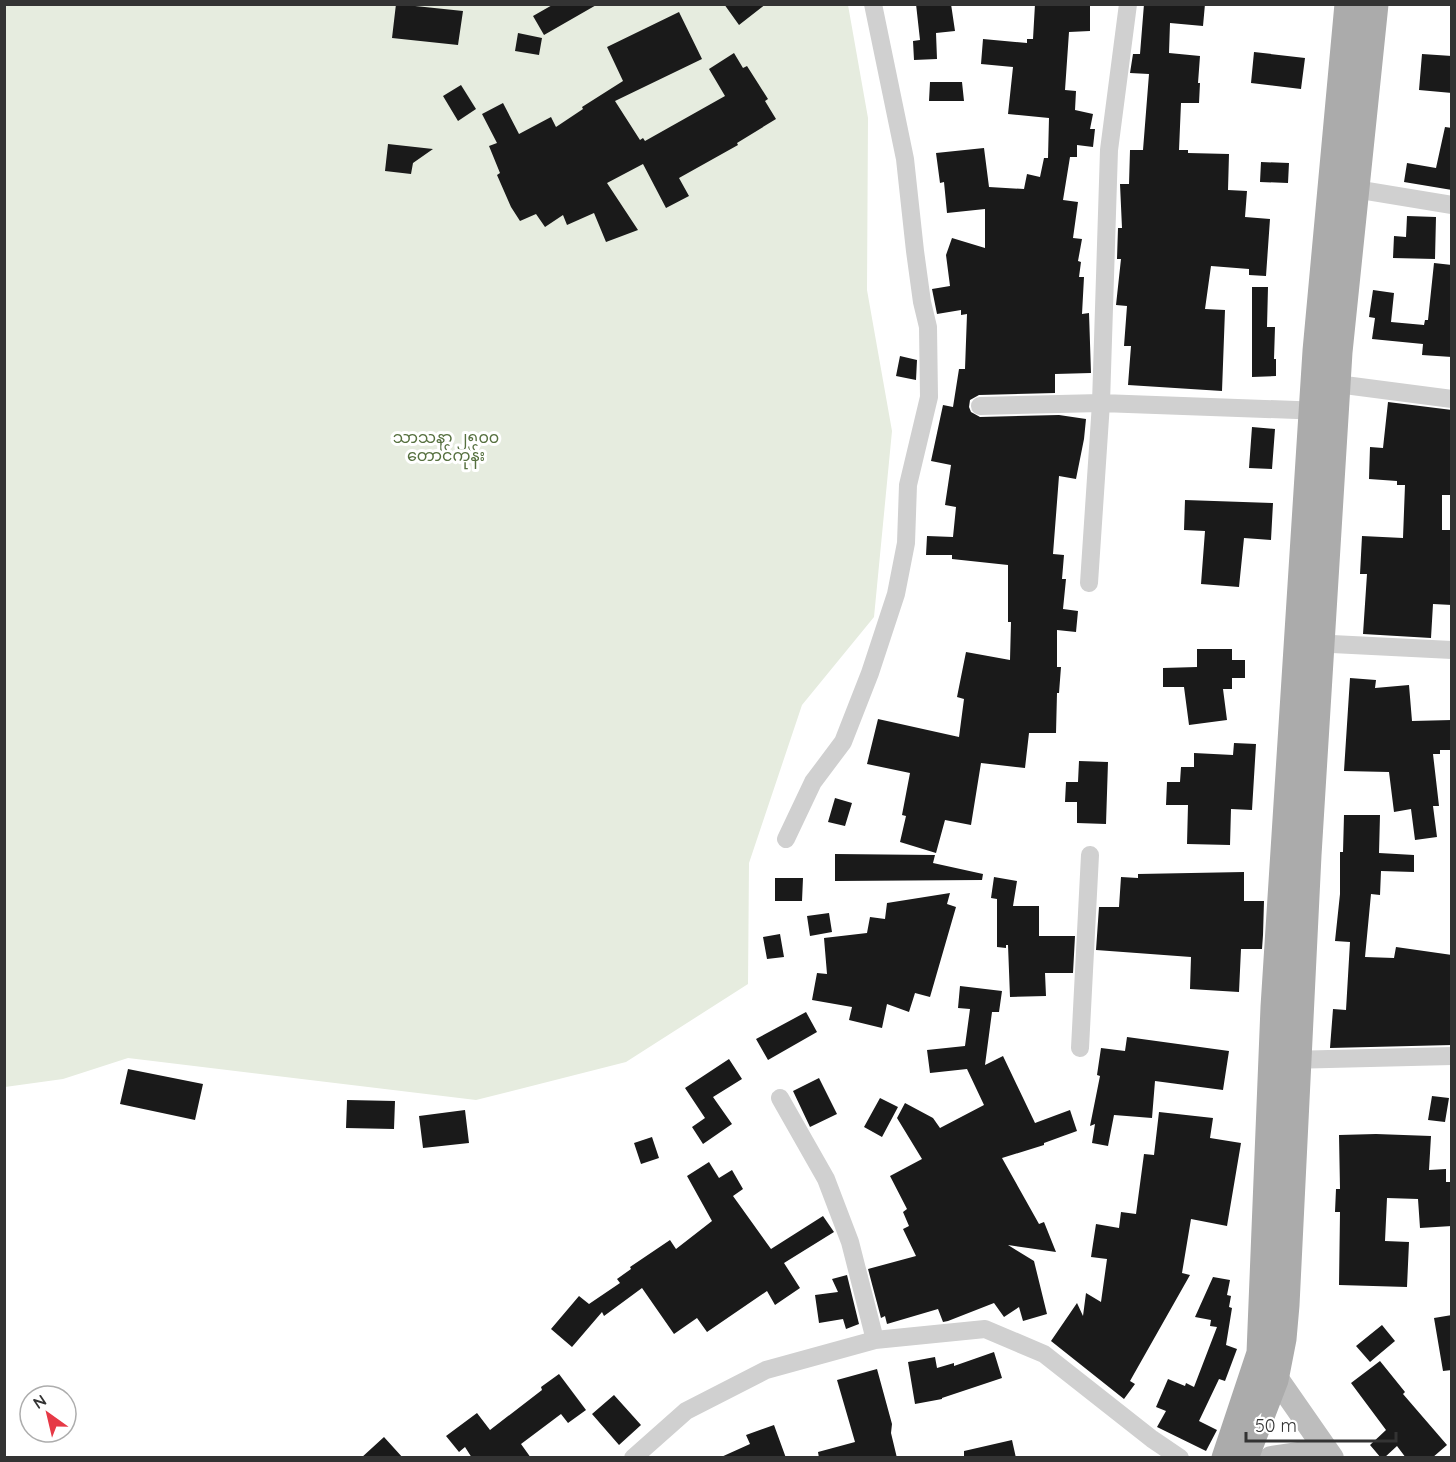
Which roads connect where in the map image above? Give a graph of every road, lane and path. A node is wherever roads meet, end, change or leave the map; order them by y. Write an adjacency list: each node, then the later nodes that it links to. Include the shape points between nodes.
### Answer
1 (873, 4): 15 (street, via 905,159 928,327 929,397 908,485 906,543 892,605 870,673 843,742 813,782)
2 (1128, 4): 9 (street, via 1109,150)
3 (1348, 4): 11 (main road, via 1316,351)
4 (1375, 4): 5 (main road)
5 (1355, 189): 6 (street); 7 (main road)
6 (1452, 205)
7 (1337, 384): 8 (street); 11 (main road)
8 (1452, 399)
9 (1101, 403): 10 (street); 11 (street); 12 (street)
10 (980, 406)
11 (1324, 411): 13 (main road)
12 (1089, 583)
13 (1309, 643): 14 (street); 19 (main road, via 1308,855)
14 (1452, 650)
15 (786, 839)
16 (1090, 855): 17 (street)
17 (1080, 1048)
18 (1452, 1056): 19 (street)
19 (1286, 1060): 22 (main road); 23 (main road, via 1286,1305)
20 (780, 1098): 21 (street, via 826,1179 850,1242)
21 (875, 1340): 24 (street, via 766,1370 686,1411); 25 (street, via 985,1329 1044,1354)
22 (1260, 1353): 23 (main road); 26 (main road)
23 (1275, 1380): 27 (main road); 30 (main road)
24 (633, 1458)
25 (1180, 1458)
26 (1224, 1458)
27 (1245, 1458)
28 (1271, 1458): 29 (main road, via 1304,1453)
29 (1317, 1458)
30 (1332, 1458)

